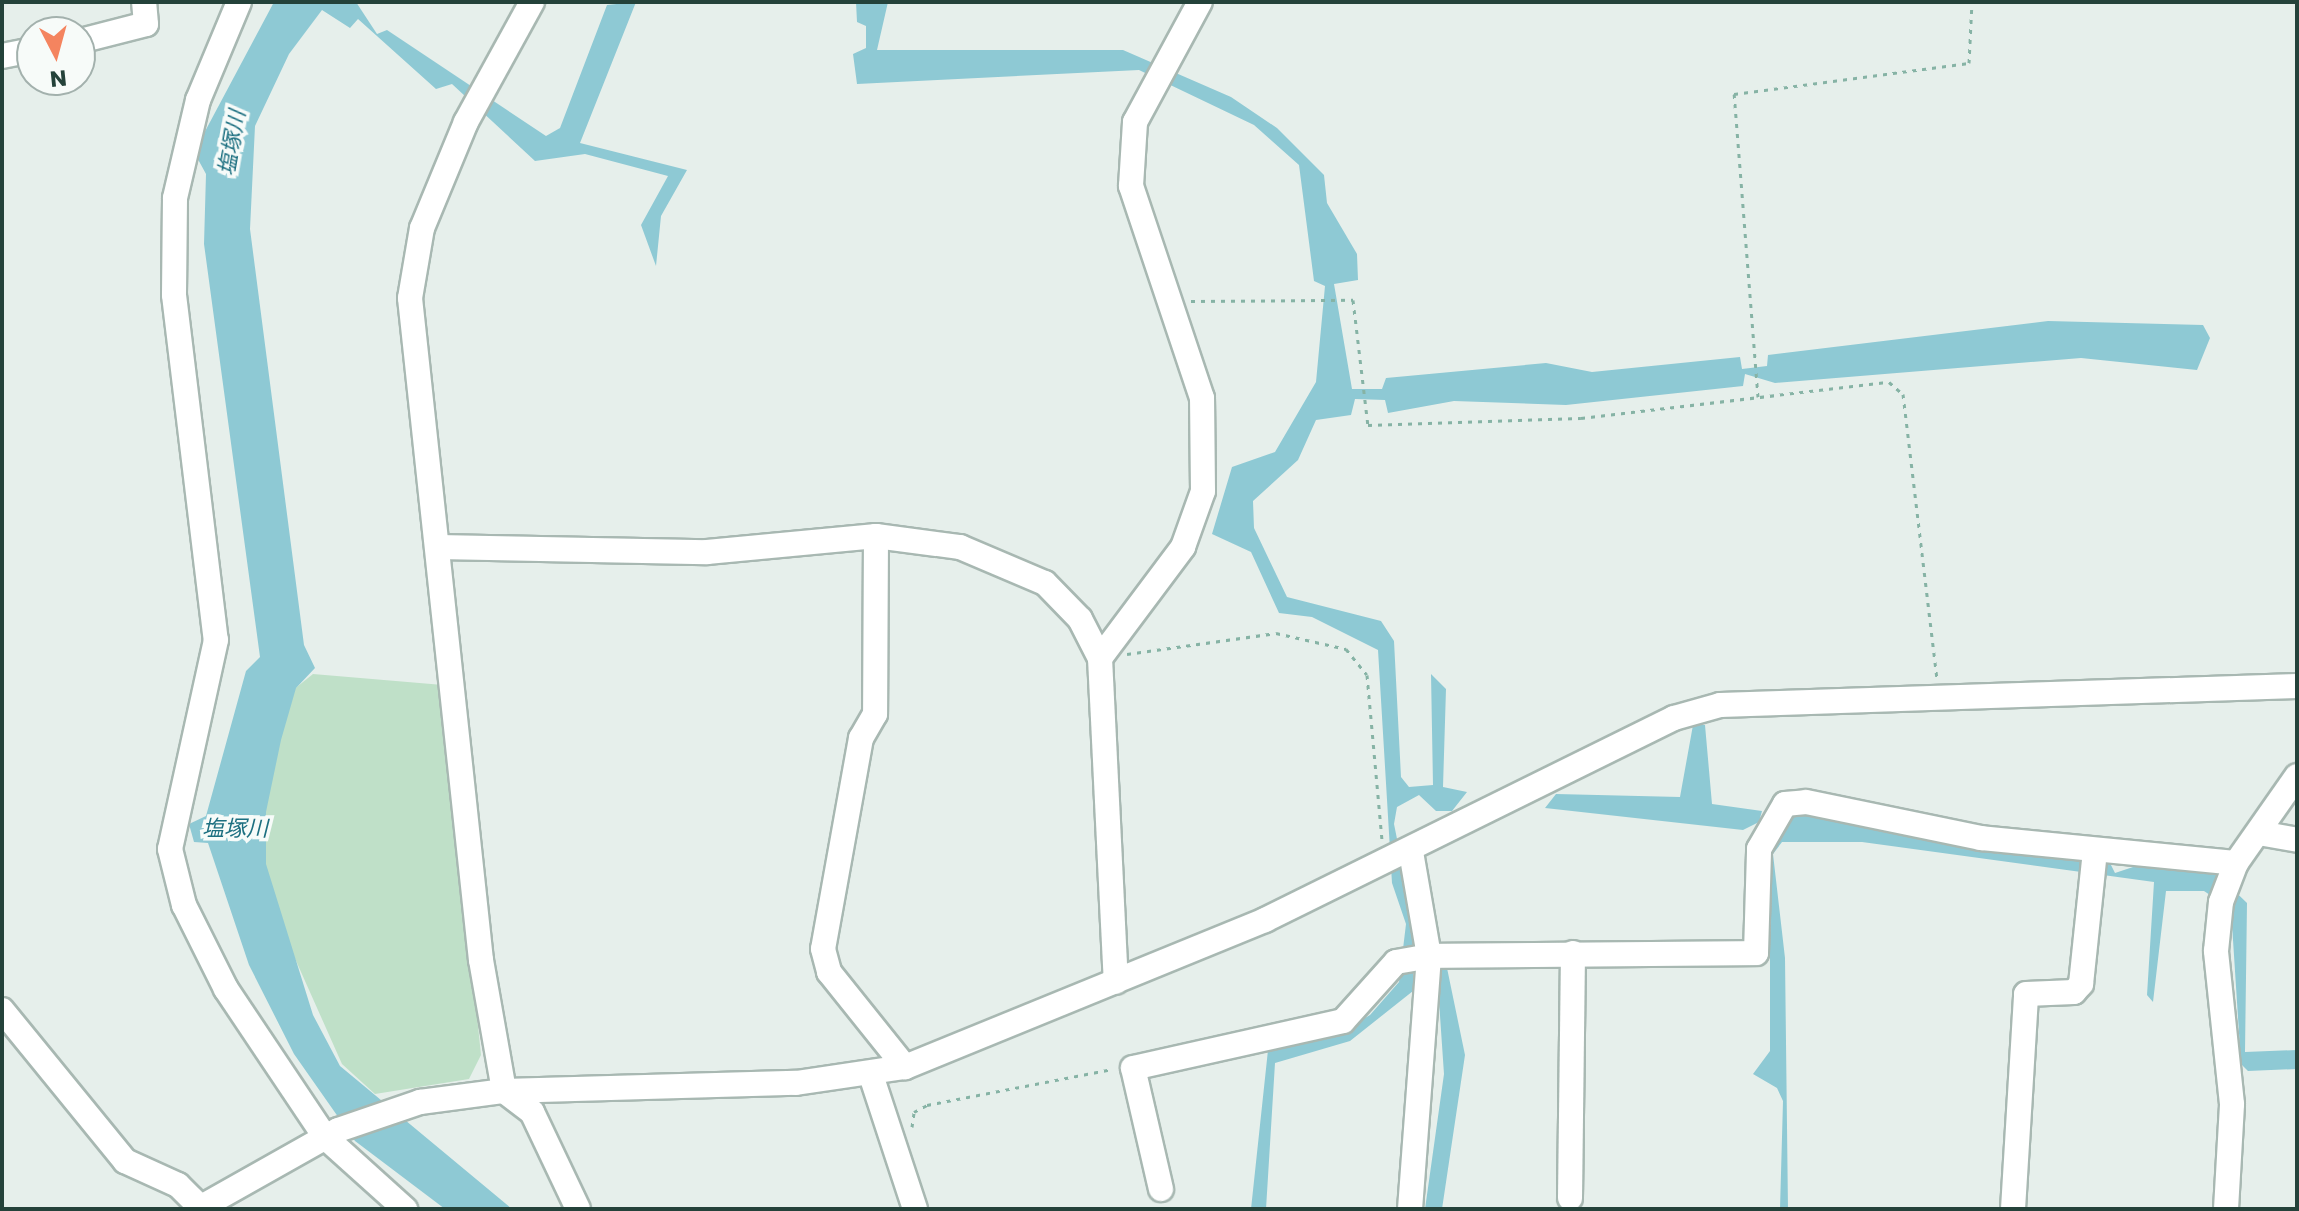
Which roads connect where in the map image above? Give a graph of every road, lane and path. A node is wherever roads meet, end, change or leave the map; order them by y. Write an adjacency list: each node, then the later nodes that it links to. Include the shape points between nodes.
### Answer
1 (144, 2): 6 (street, via 146,24)
2 (239, 2): 29 (street, via 198,100 175,198 174,295 216,640 170,849 184,905 226,989)
3 (532, 2): 10 (street, via 466,122 422,228 410,298)
4 (1200, 2): 7 (street, via 1161,66 1132,141 1133,208)
5 (1972, 2): 8 (path, via 1969,63 1734,94)
6 (96, 37)
7 (1168, 301): 8 (path, via 1353,300 1368,425 1581,418); 11 (street, via 1202,398 1203,491 1183,547)
8 (1758, 397): 13 (path, via 1889,382 1903,394)
9 (876, 536): 10 (street, via 707,552); 11 (street, via 960,547 1023,569 1065,601); 25 (street, via 875,714 861,738 823,949 829,972)
10 (438, 547): 28 (street, via 481,960 506,1066)
11 (1100, 658): 20 (path, via 1276,633 1346,649 1367,675); 23 (street)
12 (2297, 686): 13 (street)
13 (1939, 694): 18 (street, via 1763,698 1674,718)
14 (2297, 776): 15 (street)
15 (2259, 833): 16 (street); 19 (street)
16 (2297, 840)
17 (2095, 851): 19 (street); 21 (street, via 1785,804 1759,849 1756,953); 38 (street, via 2081,984 2074,992 2026,994)
18 (1411, 852): 20 (street); 22 (street)
19 (2236, 863): 39 (street, via 2221,902 2216,951 2232,1104)
20 (1384, 866): 23 (street)
21 (1573, 953): 22 (street); 32 (street)
22 (1429, 956): 26 (street, via 1396,962 1343,1021); 37 (street)
23 (1116, 982): 25 (street)
24 (2, 1010): 33 (street, via 125,1161 178,1185)
25 (905, 1067): 27 (street)
26 (1133, 1068): 30 (path, via 1083,1070 927,1105 914,1112); 31 (street)
27 (871, 1075): 28 (street); 30 (street)
28 (504, 1091): 29 (street, via 388,1108); 35 (street, via 532,1112)
29 (332, 1134): 33 (street); 34 (street)
30 (902, 1154): 36 (street)
31 (1161, 1189)
32 (1570, 1198)
33 (200, 1208)
34 (405, 1209)
35 (578, 1209)
36 (915, 1209)
37 (1410, 1209)
38 (2013, 1209)
39 (2226, 1209)

